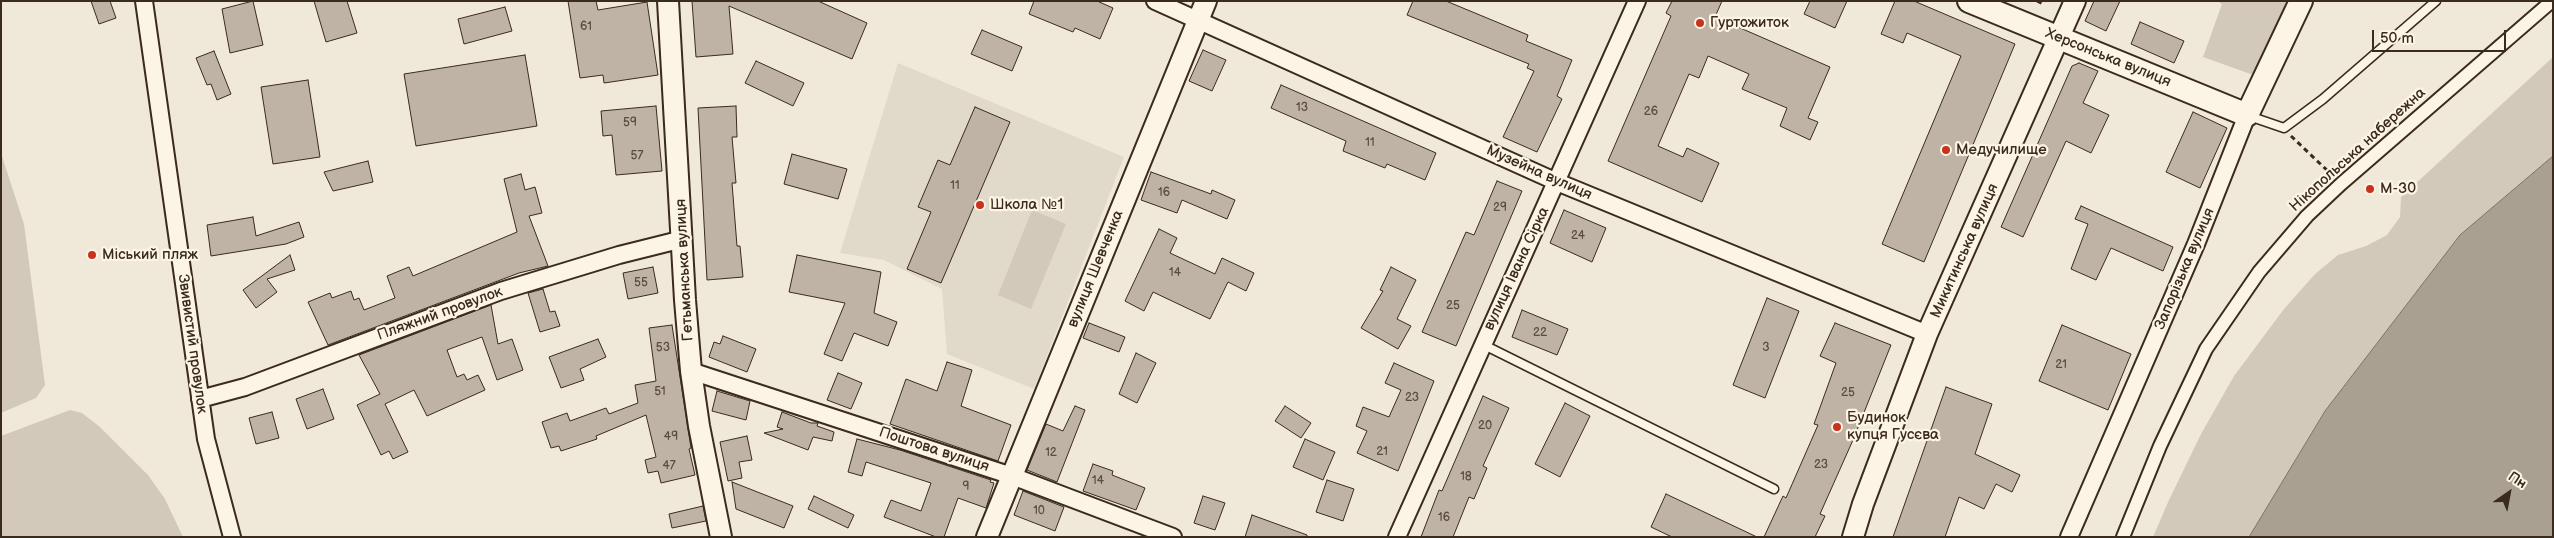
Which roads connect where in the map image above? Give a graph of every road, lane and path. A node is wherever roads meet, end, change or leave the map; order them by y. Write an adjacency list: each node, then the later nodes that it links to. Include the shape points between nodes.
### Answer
1 (144, 1): 23 (street, Звивистий провулок)
2 (668, 1): 19 (street, Гетьманська вулиця)
3 (1155, 1): 13 (street, Музейна вулиця)
4 (1206, 1): 13 (street, вулиця Шевченка)
5 (1636, 1): 17 (street, вулиця Івана Сірка)
6 (1969, 1): 14 (main road, Херсонська вулиця)
7 (2037, 1): 8 (path, via 2043,4)
8 (2044, 1)
9 (2075, 1): 14 (street, Микитинська вулиця)
10 (2301, 1): 15 (main road, Запорізька вулиця)
11 (2436, 1): 16 (lane, via 2323,99)
12 (2552, 1): 18 (street, Нікопольська набережна)
13 (1198, 20): 17 (street, Музейна вулиця); 24 (street, вулиця Шевченка)
14 (2059, 39): 15 (main road, Херсонська вулиця); 20 (street, Микитинська вулиця)
15 (2247, 115): 16 (lane); 34 (street, Запорізька вулиця, via 2196,244)
16 (2284, 128): 18 (path)
17 (1557, 182): 20 (street, Музейна вулиця); 21 (street, вулиця Івана Сірка)
18 (2341, 184): 35 (street, Нікопольська набережна, via 2307,216 2259,272 2206,349)
19 (683, 239): 22 (street, Гетьманська вулиця); 23 (street, Пляжний провулок, via 501,291 245,387)
20 (1927, 334): 26 (street, Микитинська вулиця)
21 (1482, 344): 25 (lane); 31 (street, вулиця Івана Сірка)
22 (691, 371): 24 (street, Поштова вулиця); 28 (street, Гетьманська вулиця)
23 (200, 399): 27 (street, Звивистий провулок, via 206,439)
24 (1012, 476): 29 (street, вулиця Шевченка); 30 (street, Поштова вулиця)
25 (1774, 489)
26 (1863, 504): 32 (street, Микитинська вулиця); 33 (street, Микитинська вулиця)
27 (232, 537)
28 (721, 537)
29 (986, 537)
30 (1174, 537)
31 (1396, 537)
32 (1848, 537)
33 (1853, 537)
34 (2068, 537)
35 (2122, 537)

